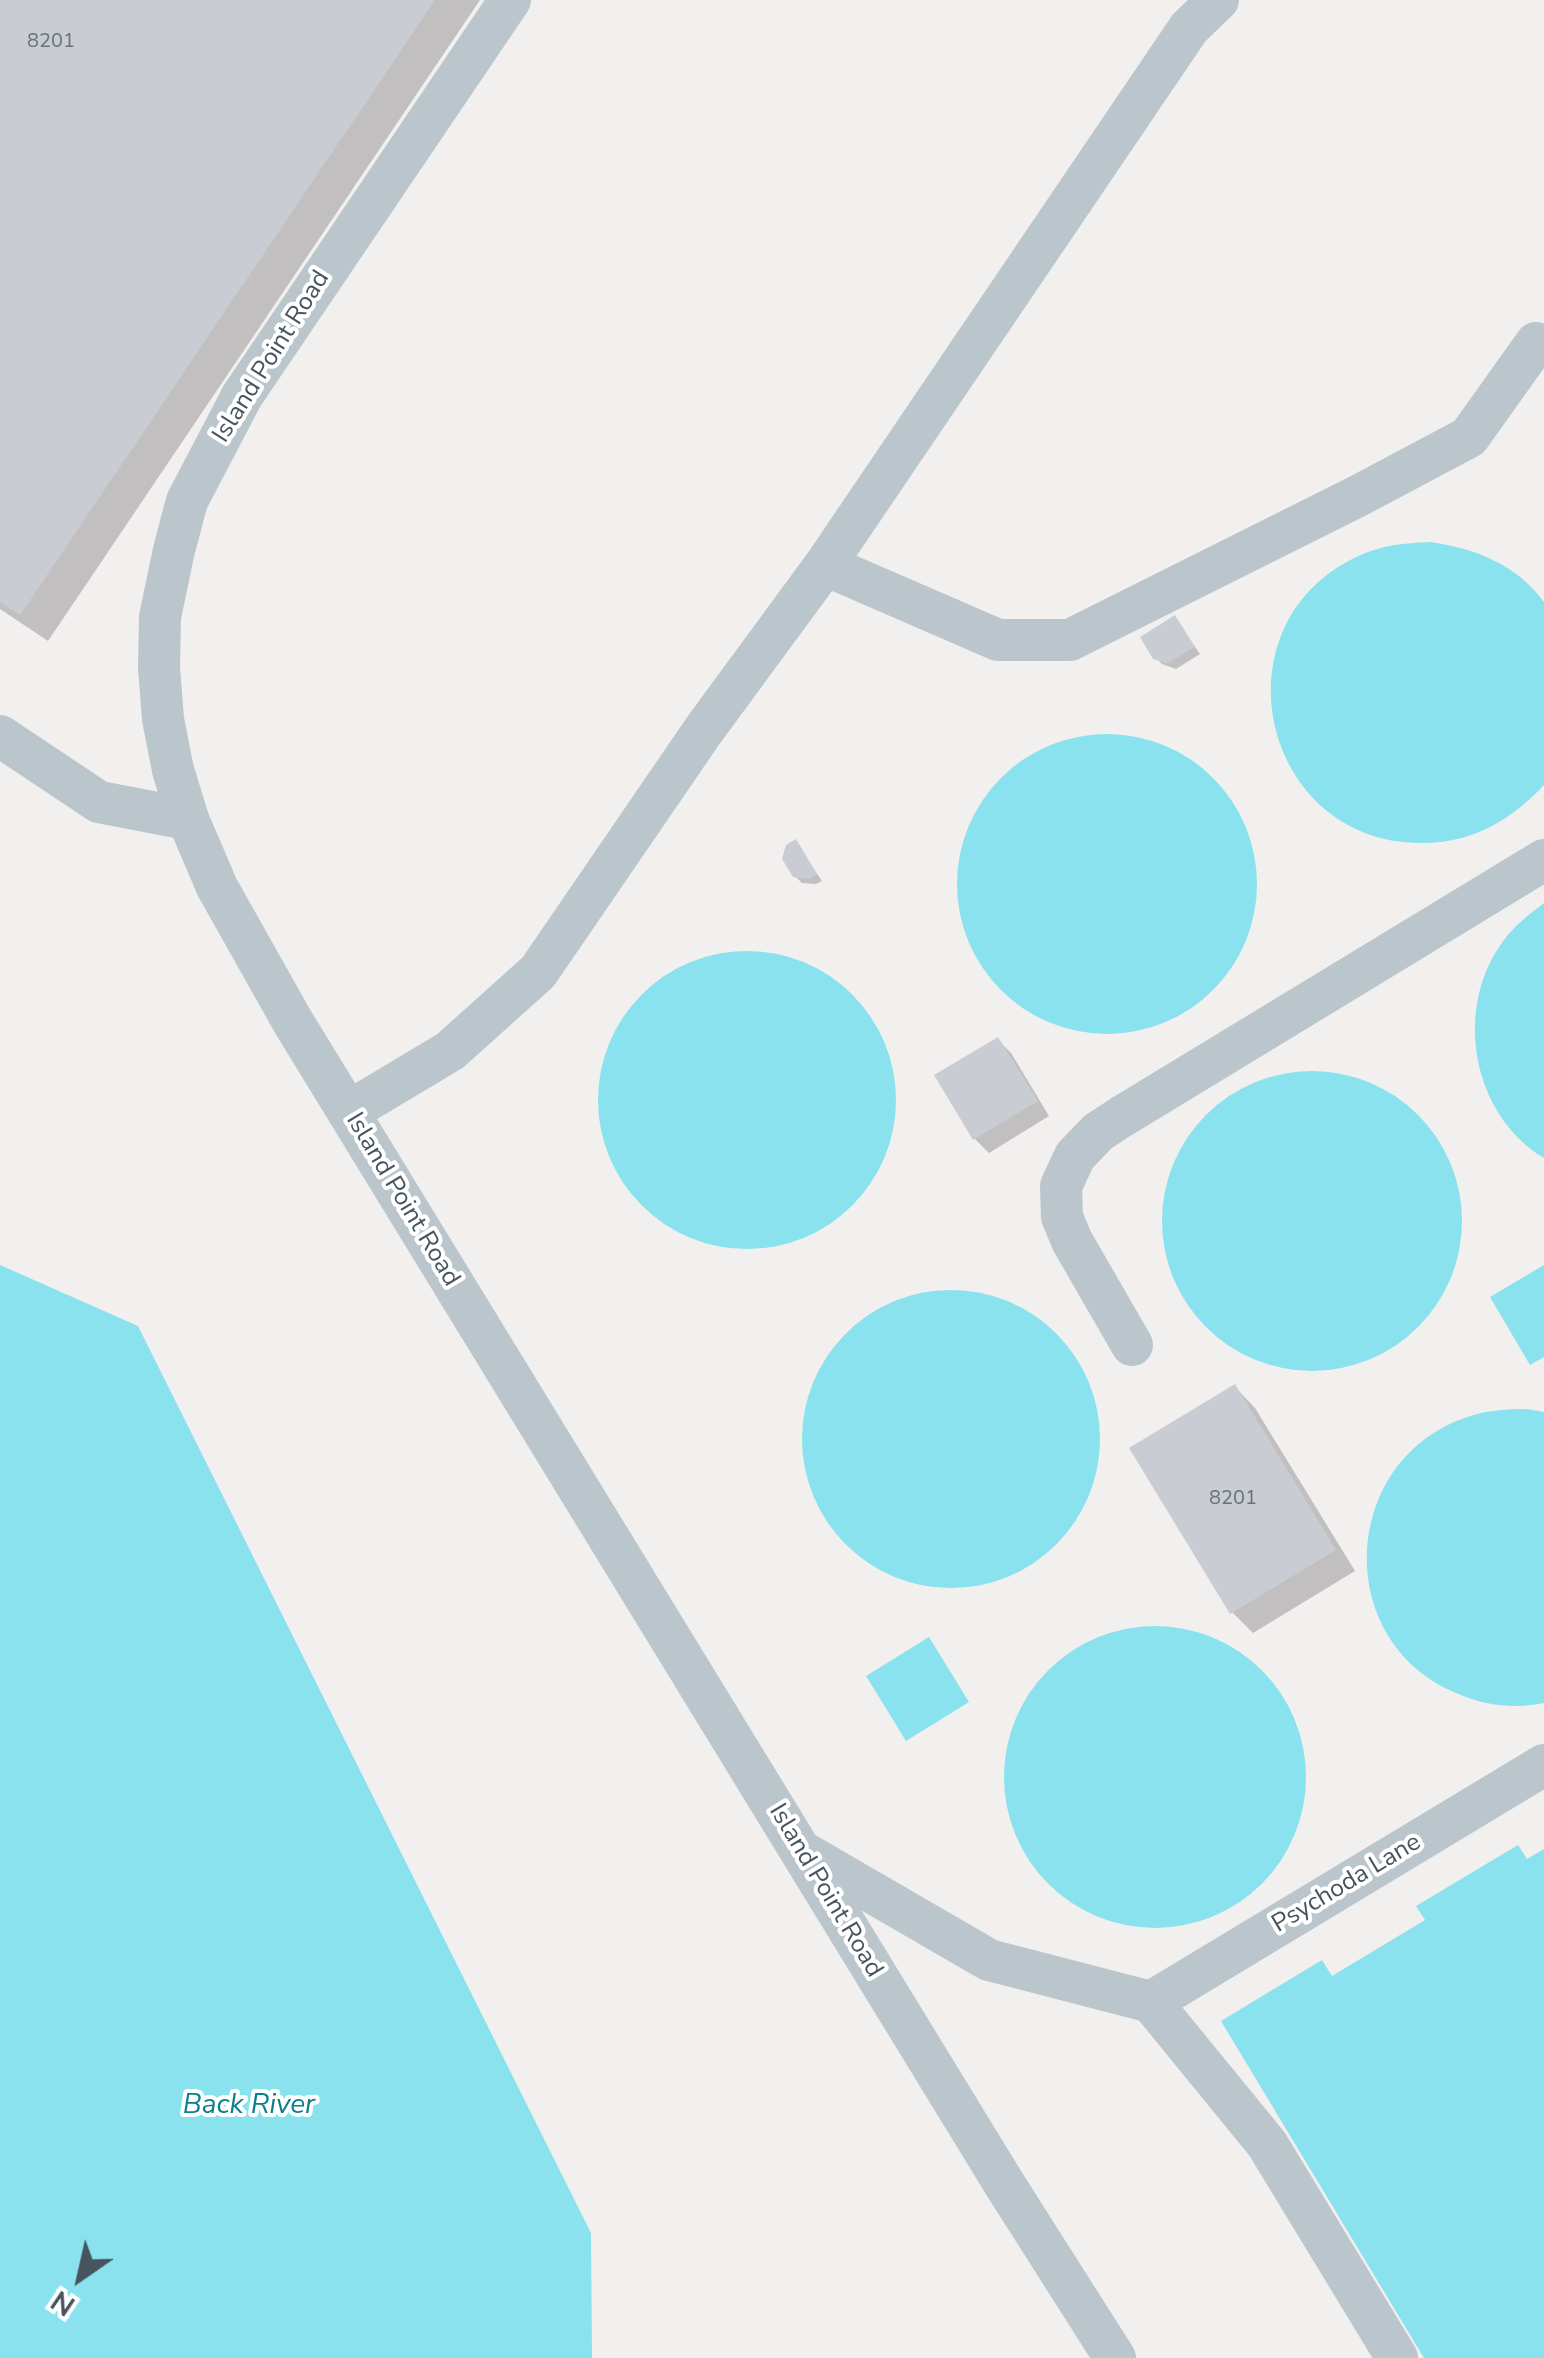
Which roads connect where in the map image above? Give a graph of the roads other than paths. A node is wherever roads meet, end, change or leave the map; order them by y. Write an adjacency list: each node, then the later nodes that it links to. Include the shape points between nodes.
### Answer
1 (510, 0): 6 (street, Island Point Road, via 242,396 188,501 160,617 159,668 172,770)
2 (1218, 0): 4 (street, via 1189,28)
3 (1536, 343): 4 (street, via 1470,436 1070,640 998,640)
4 (825, 565): 8 (street, via 538,972 450,1051)
5 (0, 736): 6 (street, via 99,802)
6 (188, 819): 8 (street, Island Point Road, via 256,958)
7 (1544, 860): 9 (street, via 1120,1117 1076,1156 1062,1186 1062,1216)
8 (348, 1112): 11 (street, Island Point Road)
9 (1132, 1346)
10 (1544, 1765): 12 (street, Psychoda Lane)
11 (801, 1852): 12 (street, via 989,1960); 13 (street, Island Point Road)
12 (1151, 2002): 14 (street, via 1267,2144)
13 (1115, 2358)
14 (1396, 2358)

